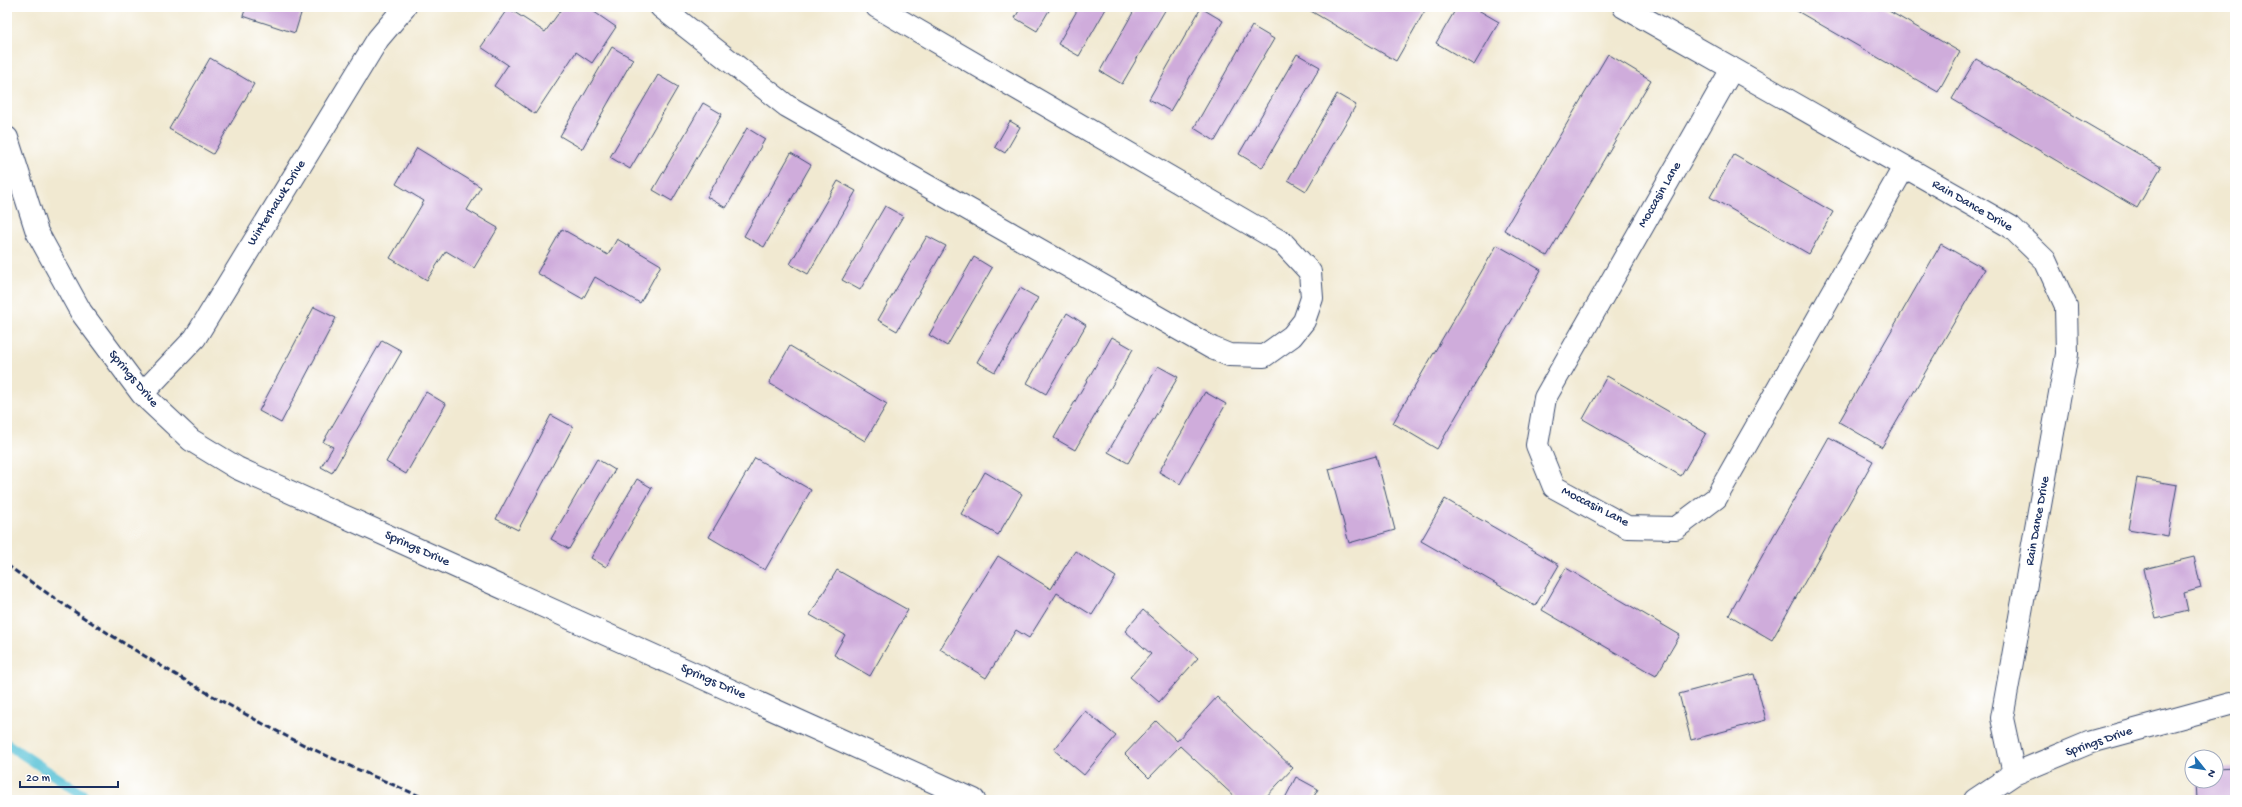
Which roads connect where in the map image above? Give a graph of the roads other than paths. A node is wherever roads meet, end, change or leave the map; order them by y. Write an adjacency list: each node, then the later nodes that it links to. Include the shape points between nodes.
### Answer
1 (405, 7): 8 (street, Winterhawk Drive, via 378,39 195,338)
2 (661, 7): 3 (street, via 787,106 1212,348 1229,355 1264,356 1292,336 1304,321 1312,298 1310,272 1283,243)
3 (877, 7)
4 (1624, 7): 5 (street, Rain Dance Drive)
5 (1732, 69): 7 (street, Rain Dance Drive); 7 (street, Moccasin Lane, via 1545,398 1537,445 1554,487 1627,527 1676,528 1716,498)
6 (7, 138): 8 (street, Springs Drive, via 37,232 81,312)
7 (1904, 167): 10 (street, Rain Dance Drive, via 2011,227 2045,260 2066,306 2068,354 2002,718)
8 (142, 394): 11 (street, Springs Drive, via 191,440 237,468)
9 (2230, 704): 10 (street, Springs Drive, via 2091,742)
10 (2014, 774): 12 (street, Springs Drive)
11 (974, 800)
12 (1975, 800)

